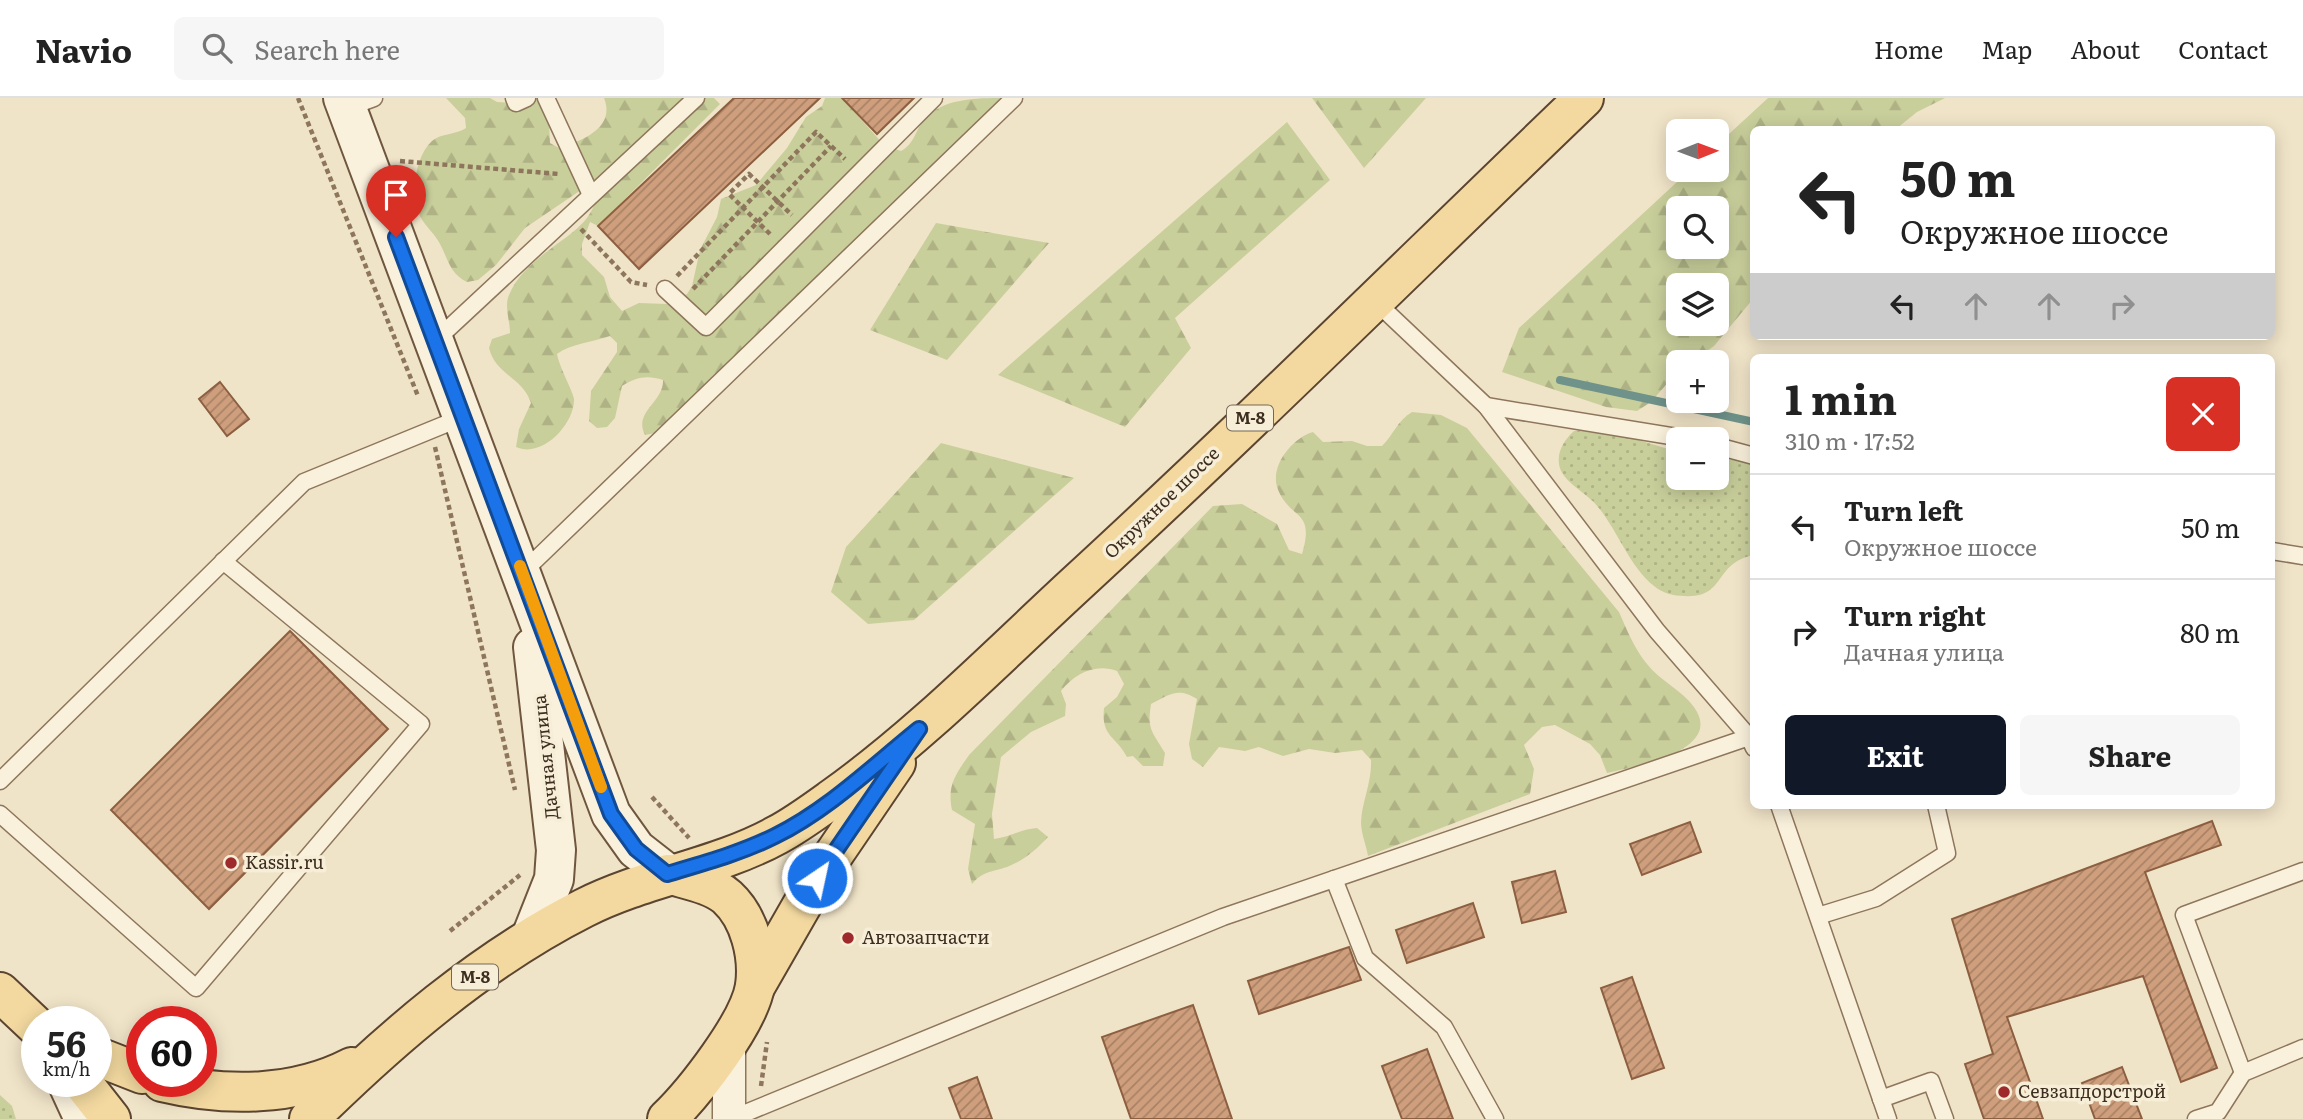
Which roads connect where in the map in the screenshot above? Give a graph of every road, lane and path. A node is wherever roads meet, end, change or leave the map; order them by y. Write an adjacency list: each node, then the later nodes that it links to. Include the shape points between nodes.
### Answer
1 (299, 98): 26 (path)
2 (514, 98): 3 (lane, via 516,103)
3 (527, 98)
4 (546, 98): 13 (lane)
5 (696, 98): 15 (lane)
6 (934, 98): 12 (lane)
7 (1014, 98): 33 (lane)
8 (1584, 98): 22 (main road, Окружное шоссе / М-8)
9 (355, 101): 24 (street, Дачная улица)
10 (831, 146): 12 (path); 14 (path, via 816,132); 16 (path)
11 (396, 161): 13 (path)
12 (859, 173): 19 (lane)
13 (581, 176): 15 (lane)
14 (763, 187): 16 (path); 17 (path); 17 (path, via 749,174 729,194)
15 (590, 195): 21 (path, via 579,227 631,282); 24 (lane)
16 (778, 201): 18 (path); 19 (path)
17 (743, 207): 18 (path); 21 (path)
18 (758, 222): 20 (path); 23 (path)
19 (805, 228): 20 (lane)
20 (785, 248): 23 (lane, via 706,327)
21 (665, 289): 23 (lane)
22 (1373, 299): 25 (lane); 34 (main road, Окружное шоссе / М-8, via 1127,538)
23 (680, 303)
24 (435, 341): 26 (street, Дачная улица)
25 (1486, 407): 27 (lane); 35 (lane, via 1657,631)
26 (447, 424): 32 (lane, via 304,482); 33 (street, Дачная улица); 38 (path)
27 (1666, 435)
28 (1729, 449): 29 (lane)
29 (1750, 455)
30 (2275, 551): 31 (lane)
31 (2303, 556)
32 (223, 561): 37 (lane); 41 (lane, via 421,724 196,988)
33 (522, 573): 44 (street, Дачная улица, via 611,814 636,849); 48 (street, Дачная улица, via 545,728 556,850 554,879)
34 (919, 729): 44 (main road, Окружное шоссе / М-8, via 777,835 734,854); 49 (main road, Окружное шоссе / М-8, via 817,878)
35 (1750, 738)
36 (1750, 741): 45 (lane)
37 (0, 781)
38 (517, 797)
39 (1780, 809): 46 (lane)
40 (1937, 809): 46 (lane, via 1947,853 1876,898)
41 (0, 814)
42 (2303, 871): 56 (lane, via 2184,915)
43 (522, 873): 47 (path)
44 (667, 874): 48 (main road, Окружное шоссе / М-8, via 587,906); 49 (main road, Окружное шоссе / М-8, via 726,896 745,917)
45 (1334, 879): 61 (lane, via 1223,917); 68 (lane, via 1365,958 1444,1027)
46 (1818, 916): 60 (lane)
47 (450, 931)
48 (531, 937): 55 (main road, Окружное шоссе / М-8)
49 (755, 987): 53 (main road, Окружное шоссе / М-8)
50 (0, 992): 51 (main road)
51 (21, 1012)
52 (768, 1038): 61 (path)
53 (729, 1045): 66 (main road, Окружное шоссе / М-8); 67 (street)
54 (2303, 1048): 56 (lane)
55 (372, 1056): 57 (main road, М-8, via 331,1078 293,1089); 65 (main road, Окружное шоссе / М-8)
56 (2243, 1073): 62 (lane)
57 (217, 1090)
58 (74, 1097): 63 (street)
59 (94, 1097): 64 (main road)
60 (1881, 1099): 69 (lane); 70 (lane, via 1931,1081)
61 (760, 1105): 67 (lane)
62 (2219, 1115): 71 (lane)
63 (84, 1119)
64 (111, 1119)
65 (309, 1119)
66 (667, 1119)
67 (730, 1119)
68 (1495, 1119)
69 (1888, 1119)
70 (1945, 1119)
71 (2196, 1119)

